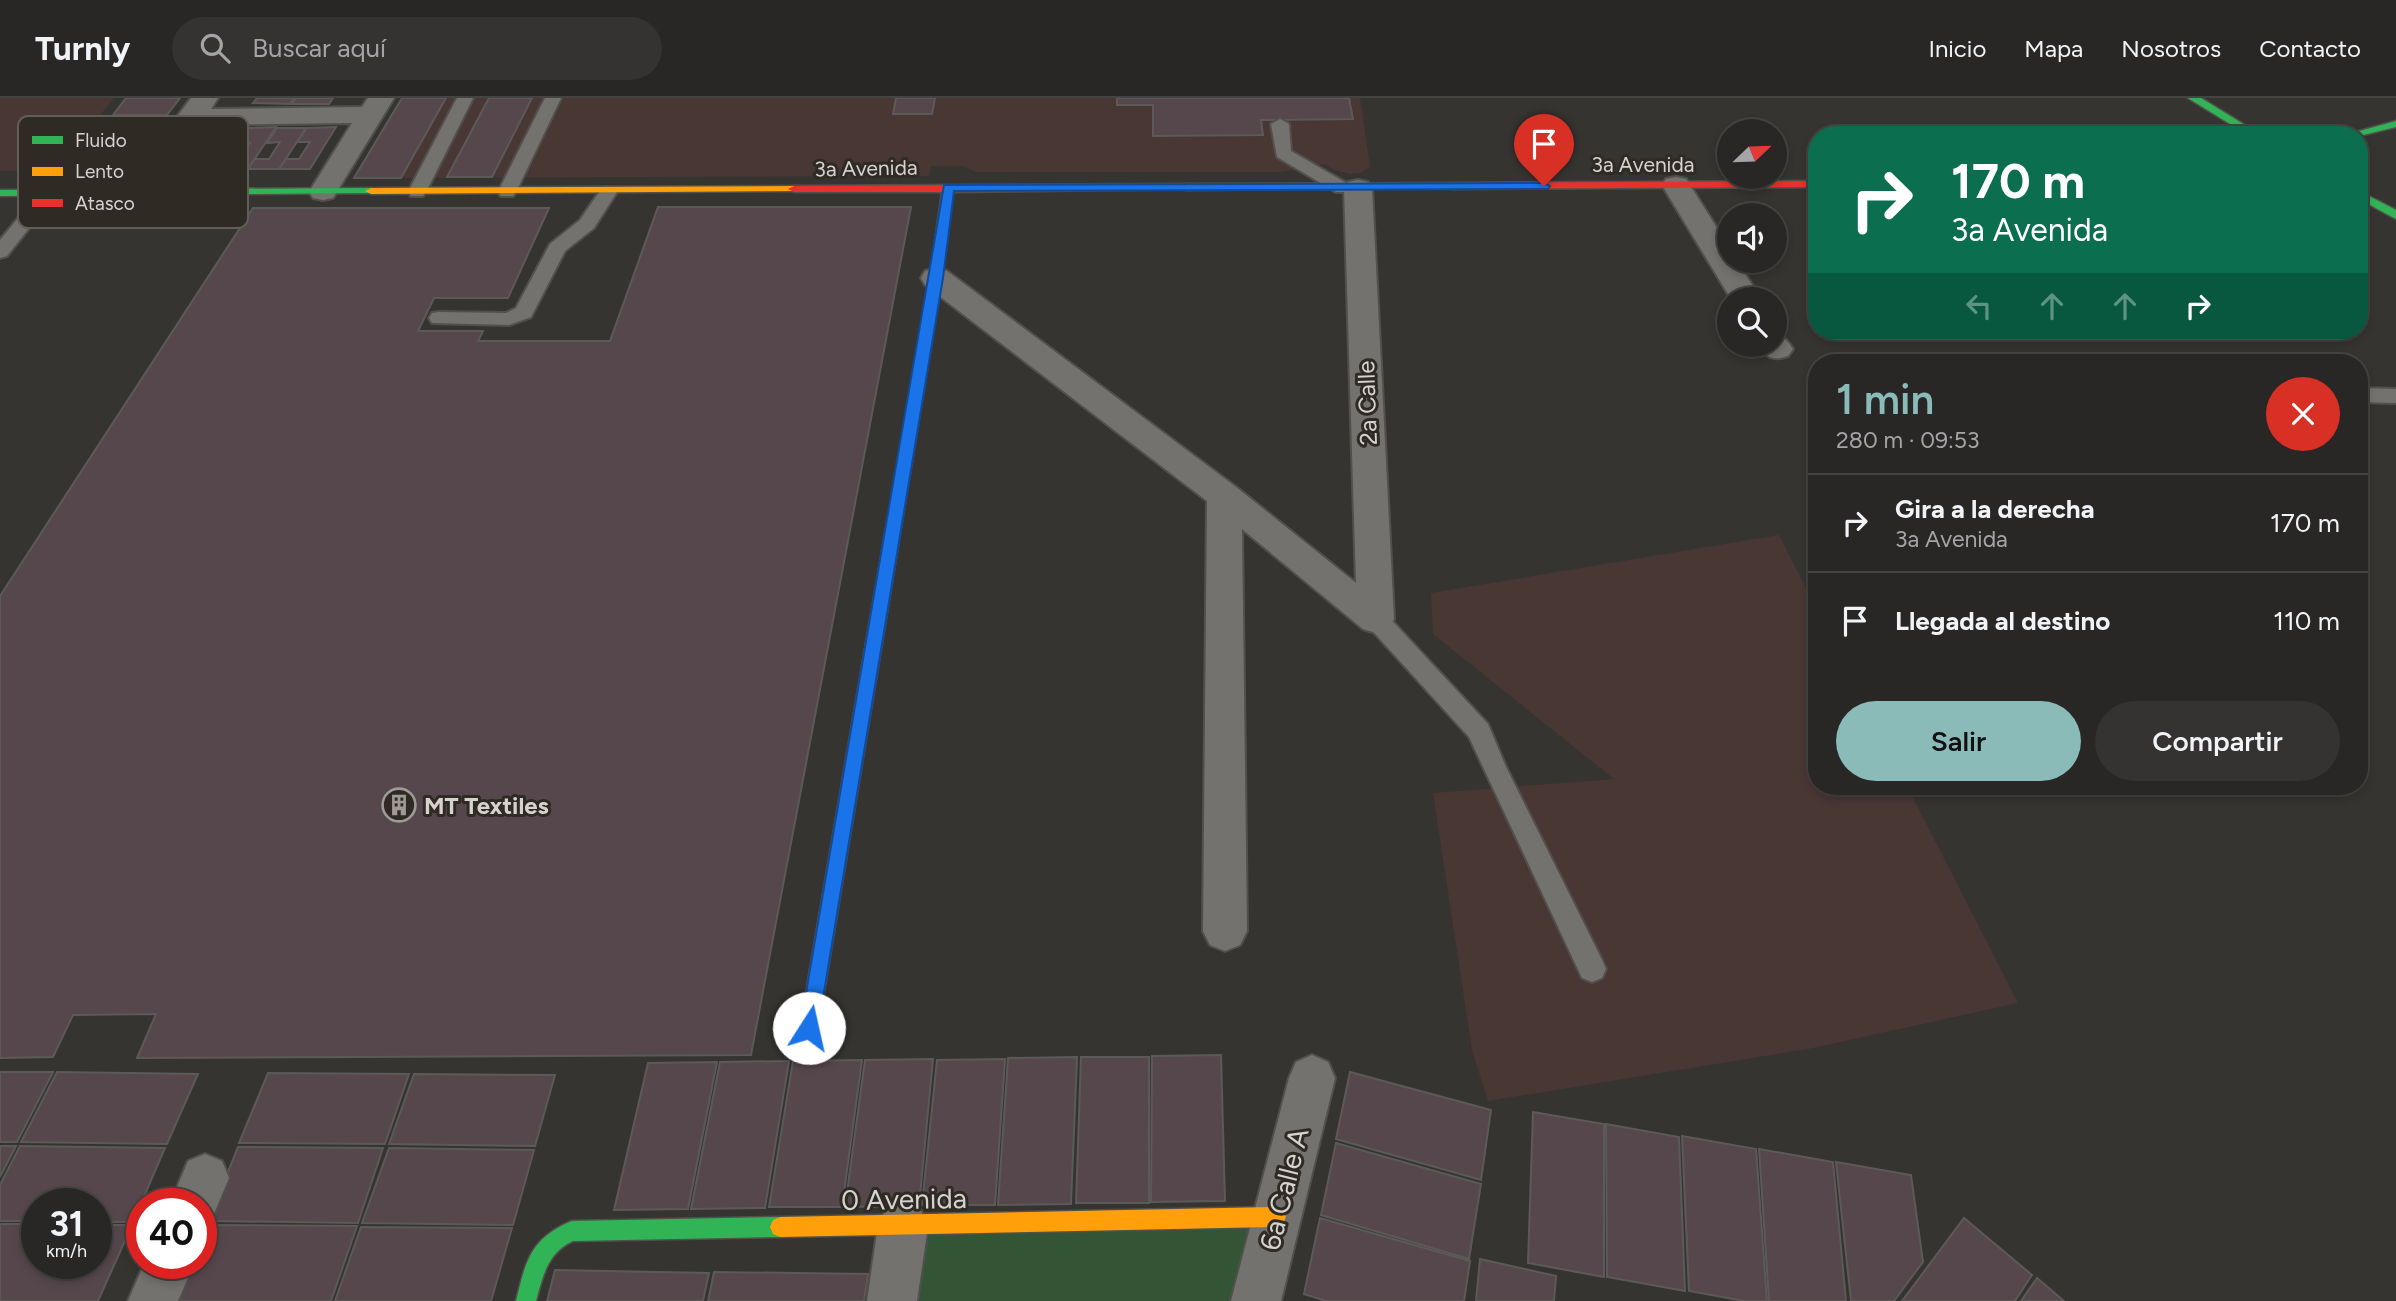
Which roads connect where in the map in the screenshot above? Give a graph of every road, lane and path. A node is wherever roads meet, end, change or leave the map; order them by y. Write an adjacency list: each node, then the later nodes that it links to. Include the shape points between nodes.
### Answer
1 (465, 98): 16 (lane)
2 (553, 98): 17 (lane)
3 (2193, 98): 8 (street)
4 (376, 107): 5 (street); 15 (street)
5 (198, 108)
6 (1280, 124): 13 (lane, via 1283,153)
7 (2396, 124): 9 (street)
8 (2241, 126)
9 (2368, 131)
10 (1808, 184): 11 (street, 3a Avenida)
11 (1676, 185): 13 (street, 3a Avenida); 26 (street)
12 (948, 188): 13 (street, 3a Avenida); 18 (street, 3a Avenida); 25 (street)
13 (1350, 188): 31 (street, 2a Calle)
14 (248, 192): 15 (street, 3a Avenida)
15 (323, 192): 16 (street, 3a Avenida)
16 (417, 192): 17 (street, 3a Avenida)
17 (507, 192): 18 (street, 3a Avenida)
18 (608, 192): 27 (lane, via 587,223 557,248 524,312 509,319)
19 (0, 193): 20 (street, 3a Avenida)
20 (18, 193)
21 (2368, 199): 22 (street)
22 (2396, 215)
23 (20, 228): 24 (lane)
24 (0, 252)
25 (936, 278): 30 (street); 34 (street)
26 (1739, 287)
27 (439, 318)
28 (2368, 395): 29 (lane)
29 (2396, 396)
30 (1224, 496): 31 (street); 32 (street)
31 (1376, 619): 33 (lane, via 1479,731)
32 (1225, 931)
33 (1592, 969)
34 (809, 1028)
35 (1312, 1078): 36 (street, 6a Calle A)
36 (1276, 1217): 37 (street, 0 Avenida); 42 (street, 6a Calle A)
37 (903, 1226): 40 (street, 0 Avenida, via 572,1231 554,1236 540,1250); 41 (street)
38 (163, 1279): 39 (street)
39 (153, 1301)
40 (526, 1301)
41 (892, 1301)
42 (1256, 1301)

